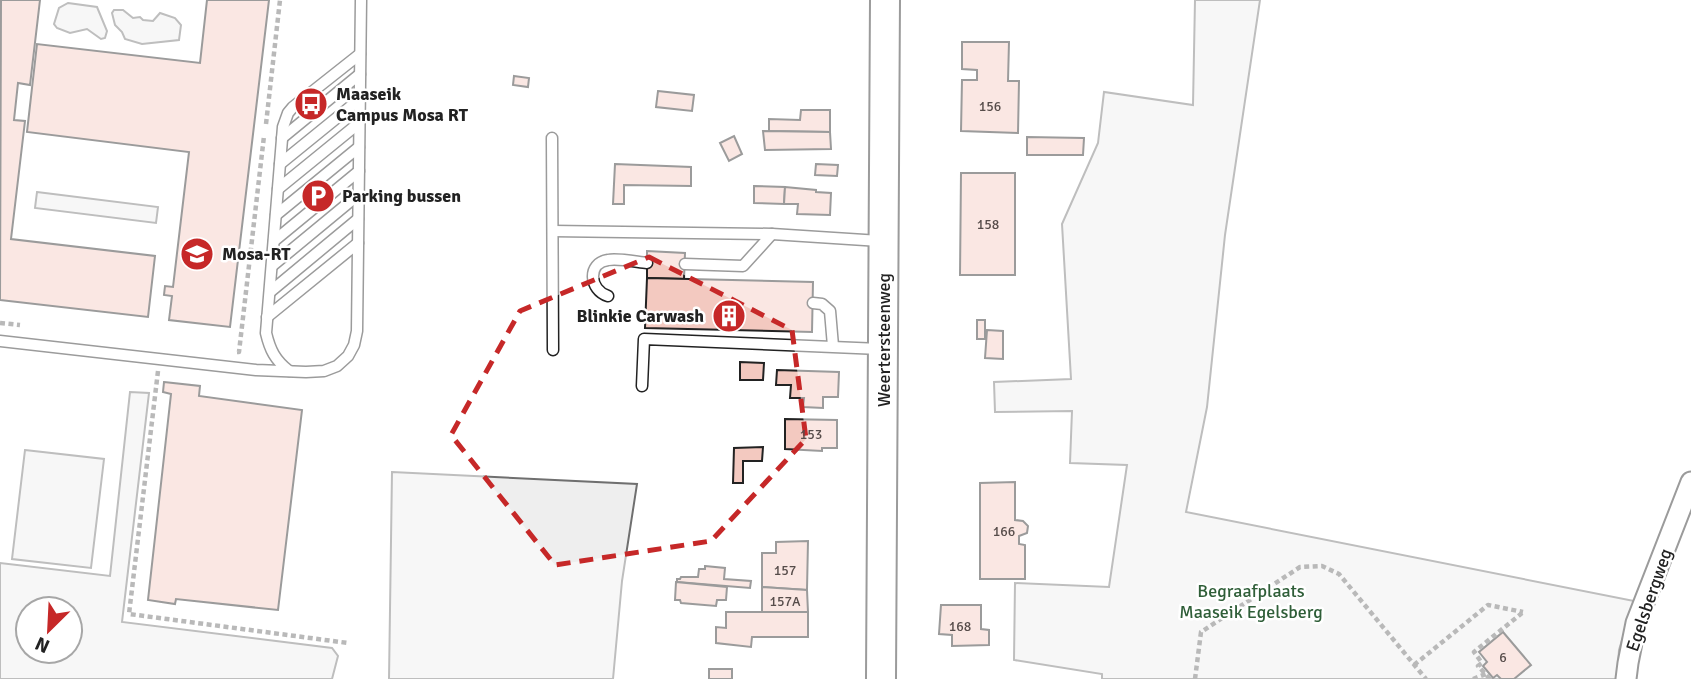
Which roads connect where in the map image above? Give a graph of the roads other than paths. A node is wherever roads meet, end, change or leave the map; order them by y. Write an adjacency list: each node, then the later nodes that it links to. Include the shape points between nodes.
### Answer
1 (361, 0): 3 (lane)
2 (885, 0): 19 (main road, Weertersteenweg)
3 (360, 54): 4 (lane); 7 (lane, via 293,107)
4 (360, 75): 5 (lane); 7 (lane)
5 (360, 99): 6 (lane); 10 (lane)
6 (359, 123): 9 (lane); 12 (lane)
7 (282, 138): 10 (lane)
8 (552, 138): 16 (lane)
9 (359, 147): 11 (lane); 14 (lane)
10 (280, 164): 12 (lane)
11 (359, 171): 13 (lane); 18 (lane)
12 (278, 189): 14 (lane)
13 (358, 195): 15 (lane); 23 (lane)
14 (276, 215): 18 (lane)
15 (358, 219): 20 (lane); 24 (lane)
16 (552, 231): 17 (lane); 31 (lane)
17 (772, 234): 19 (lane); 22 (lane, via 743,266)
18 (274, 241): 23 (lane)
19 (884, 242): 30 (main road, Weertersteenweg)
20 (358, 243): 27 (lane); 32 (lane, via 354,345 337,366 324,371)
21 (648, 263): 25 (lane, via 609,259 601,263 593,279 599,293)
22 (685, 264)
23 (272, 266): 24 (lane)
24 (270, 292): 27 (lane)
25 (608, 296)
26 (813, 303): 29 (lane, via 830,311)
27 (267, 317): 32 (lane, via 269,348)
28 (0, 341): 32 (lane)
29 (833, 346): 30 (lane); 33 (lane, via 644,339)
30 (884, 349): 35 (main road, Weertersteenweg)
31 (553, 350)
32 (290, 371)
33 (642, 386)
34 (1691, 482): 36 (street, Egelsbergweg, via 1636,623)
35 (881, 679)
36 (1626, 679)

